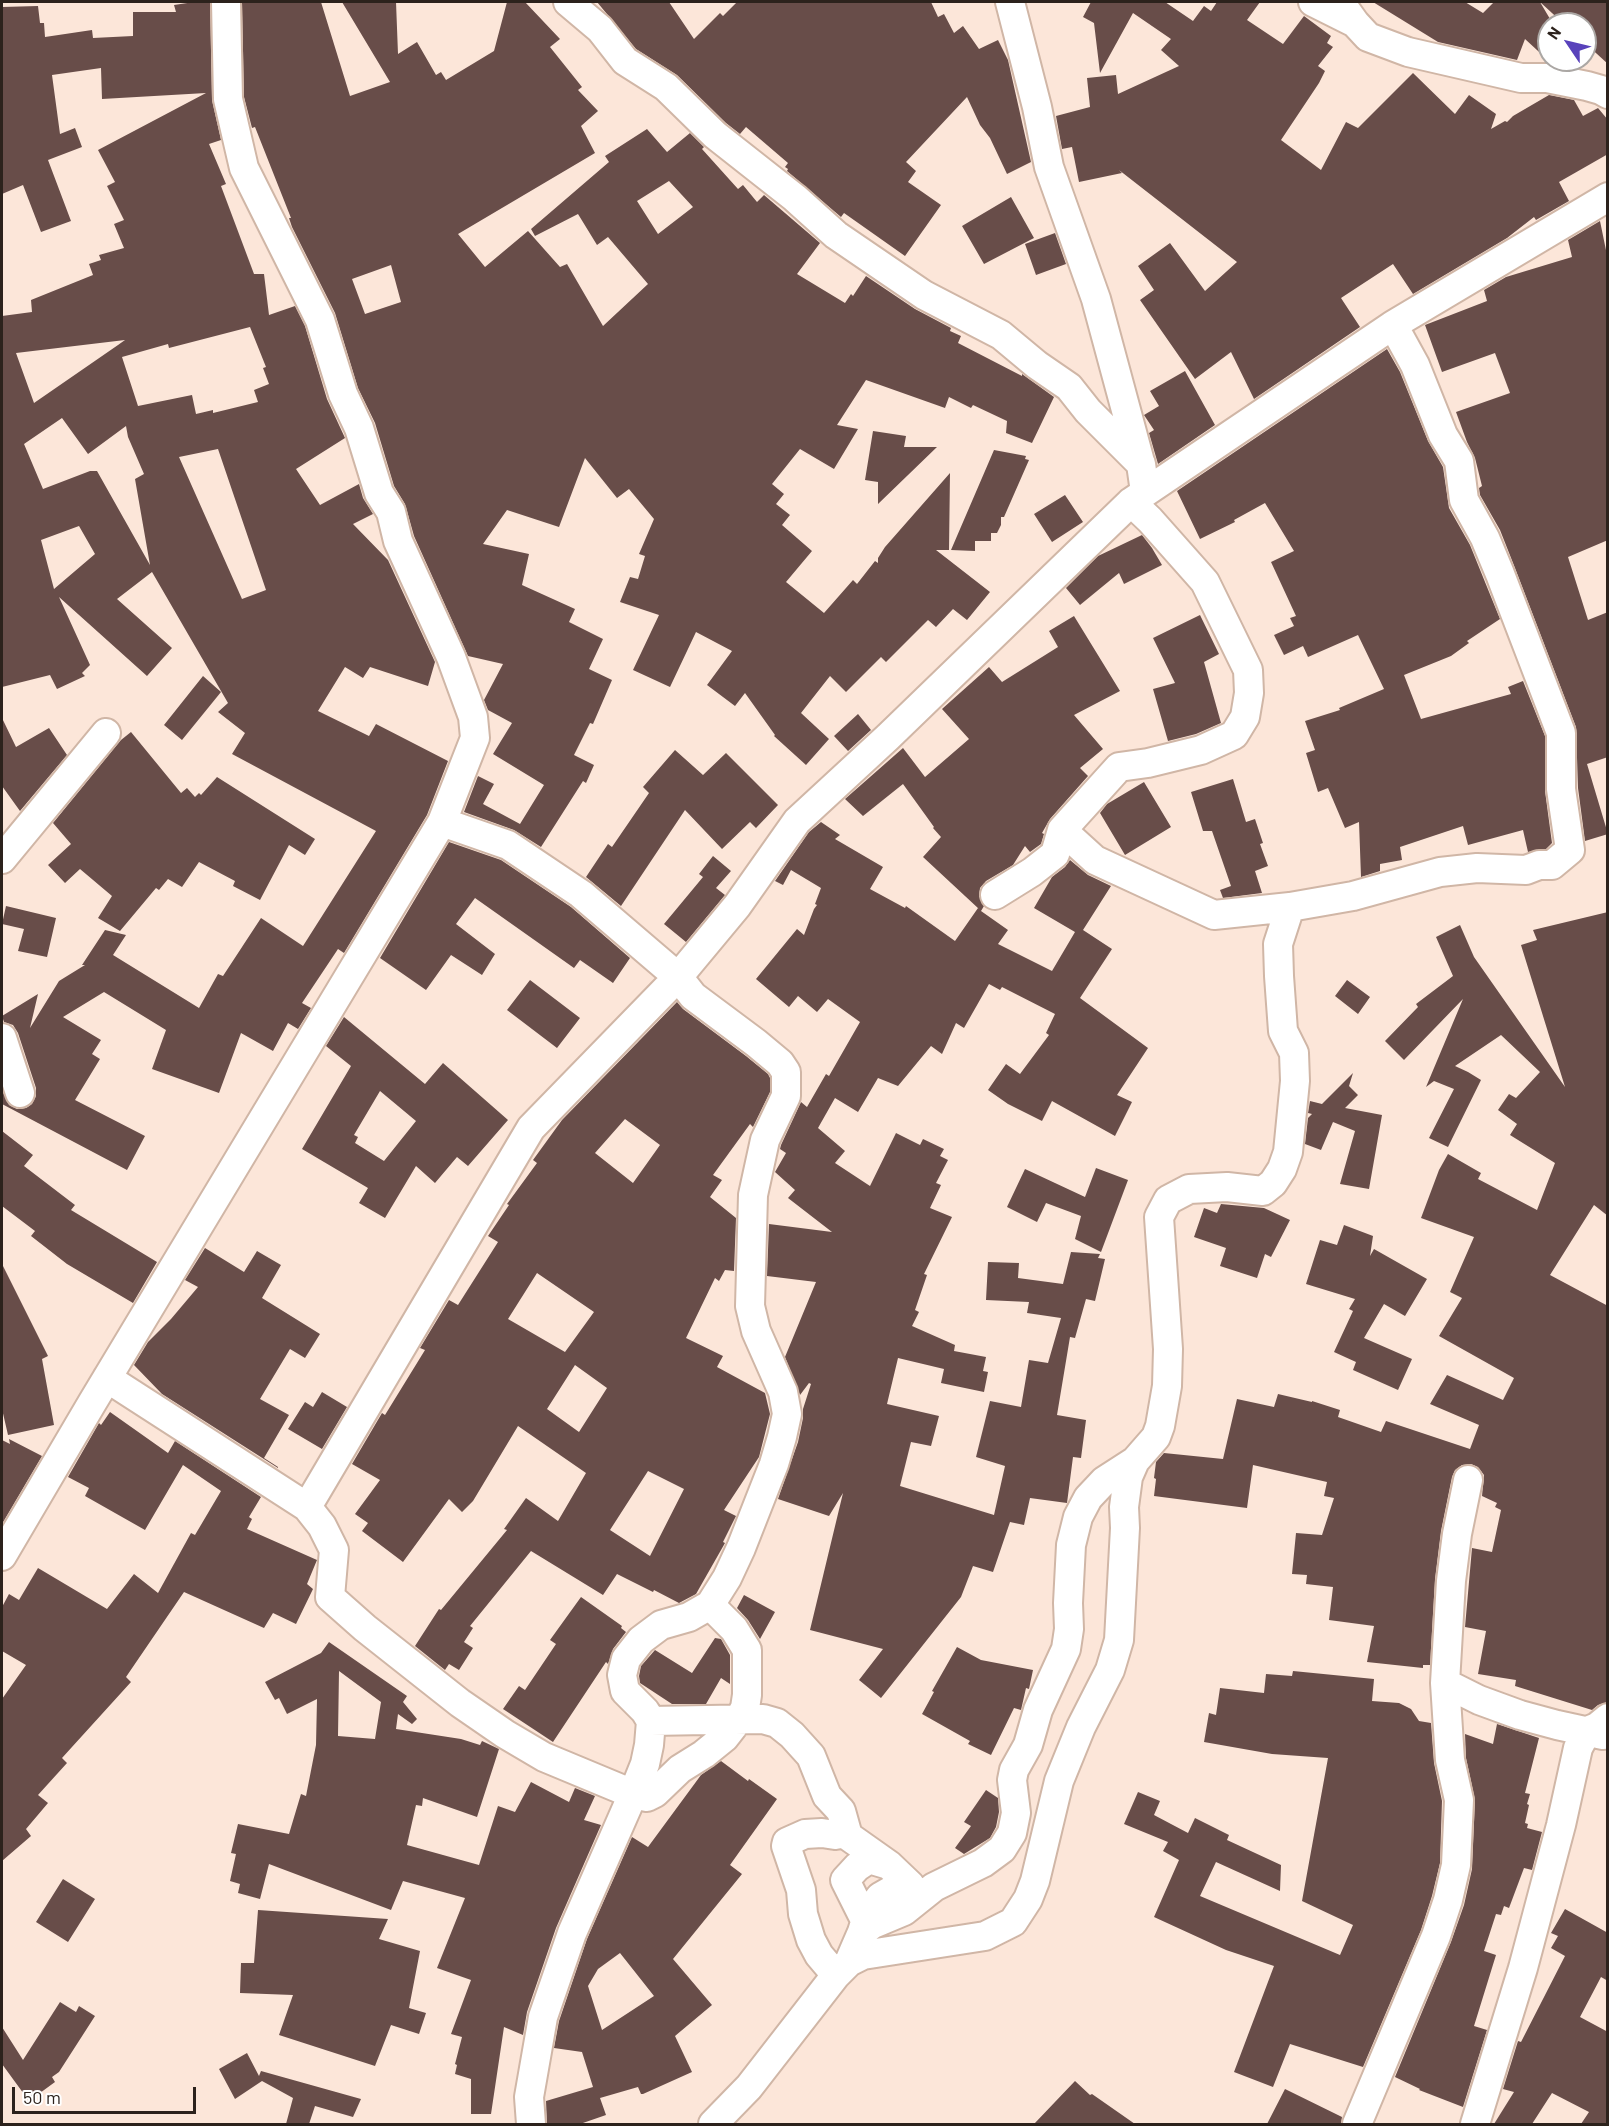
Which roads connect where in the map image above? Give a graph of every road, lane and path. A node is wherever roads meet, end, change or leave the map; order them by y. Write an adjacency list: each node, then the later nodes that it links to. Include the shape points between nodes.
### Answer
1 (226, 2): 12 (street, via 228,99 244,168 320,320 379,493 391,512 398,541 451,657 473,717 475,738)
2 (568, 2): 9 (street, via 600,29 625,61 666,87 715,135 836,235 924,295 1001,335 1069,387)
3 (1010, 2): 9 (street, via 1049,167 1096,299)
4 (1314, 2): 5 (street)
5 (1348, 12): 6 (street, via 1368,37 1408,52 1521,78 1547,78 1587,86)
6 (1608, 94)
7 (1608, 197): 8 (street)
8 (1393, 325): 10 (street); 16 (street, via 1415,365 1443,435 1459,461 1464,500 1500,574 1561,733 1561,789 1570,850 1552,866 1440,873 1353,896)
9 (1141, 464): 10 (street)
10 (1138, 497): 13 (street, via 1150,520 1205,582 1248,670 1245,717 1234,735 1201,750 1119,767); 17 (street, via 797,821 737,906)
11 (106, 733): 14 (street)
12 (442, 822): 17 (street, via 508,845 581,894); 20 (street)
13 (1062, 830): 15 (street, via 1055,854); 16 (street, via 1095,860 1214,915)
14 (2, 860)
15 (995, 895)
16 (1290, 907): 21 (street, via 1278,944 1283,1031 1294,1053 1288,1152 1273,1184 1263,1191 1227,1187 1189,1189 1174,1195 1164,1206 1159,1217 1167,1386 1160,1426)
17 (678, 977): 23 (street, via 531,1128); 25 (street, via 693,996 756,1043 786,1072 786,1096 765,1140 753,1195 750,1306 756,1331 783,1392 787,1414 783,1437 753,1521)
18 (2, 1038): 19 (street)
19 (20, 1093)
20 (107, 1378): 23 (street); 24 (street)
21 (1136, 1461): 33 (street, via 1104,1481 1088,1498 1078,1517 1071,1545 1066,1649 1014,1770 1016,1814 1012,1833 992,1858); 35 (street, via 1128,1477 1124,1507 1119,1640 1110,1670 1062,1773 1028,1899 1013,1922 985,1936 863,1955)
22 (1468, 1480): 26 (street, via 1451,1581)
23 (307, 1507): 30 (street, via 334,1550 330,1597 365,1628 505,1734 544,1757)
24 (2, 1556)
25 (710, 1605): 27 (street, via 734,1629 747,1650 747,1695); 28 (street, via 689,1617 661,1625 641,1640 626,1659 622,1675 626,1691)
26 (1445, 1683): 29 (street, via 1520,1715 1557,1725); 36 (street, via 1450,1760 1460,1800 1456,1864 1436,1936)
27 (740, 1719): 28 (street); 30 (street, via 716,1745 680,1769 655,1793 647,1797); 31 (street, via 777,1723 792,1735 811,1756 827,1796 841,1811)
28 (651, 1721): 30 (street, via 645,1764)
29 (1601, 1729): 39 (street, via 1578,1748 1526,1957)
30 (633, 1794): 37 (street, via 572,1933 543,2017 529,2097)
31 (846, 1833): 32 (street); 35 (street, via 805,1834 786,1846 801,1890 811,1940 819,1954)
32 (889, 1865): 33 (street); 34 (street, via 869,1858 845,1880)
33 (915, 1892): 34 (street, via 901,1886 887,1892 873,1905)
34 (863, 1926): 35 (street)
35 (843, 1969): 38 (street, via 749,2087)
36 (1363, 2123)
37 (531, 2124)
38 (712, 2124)
39 (1475, 2124)

